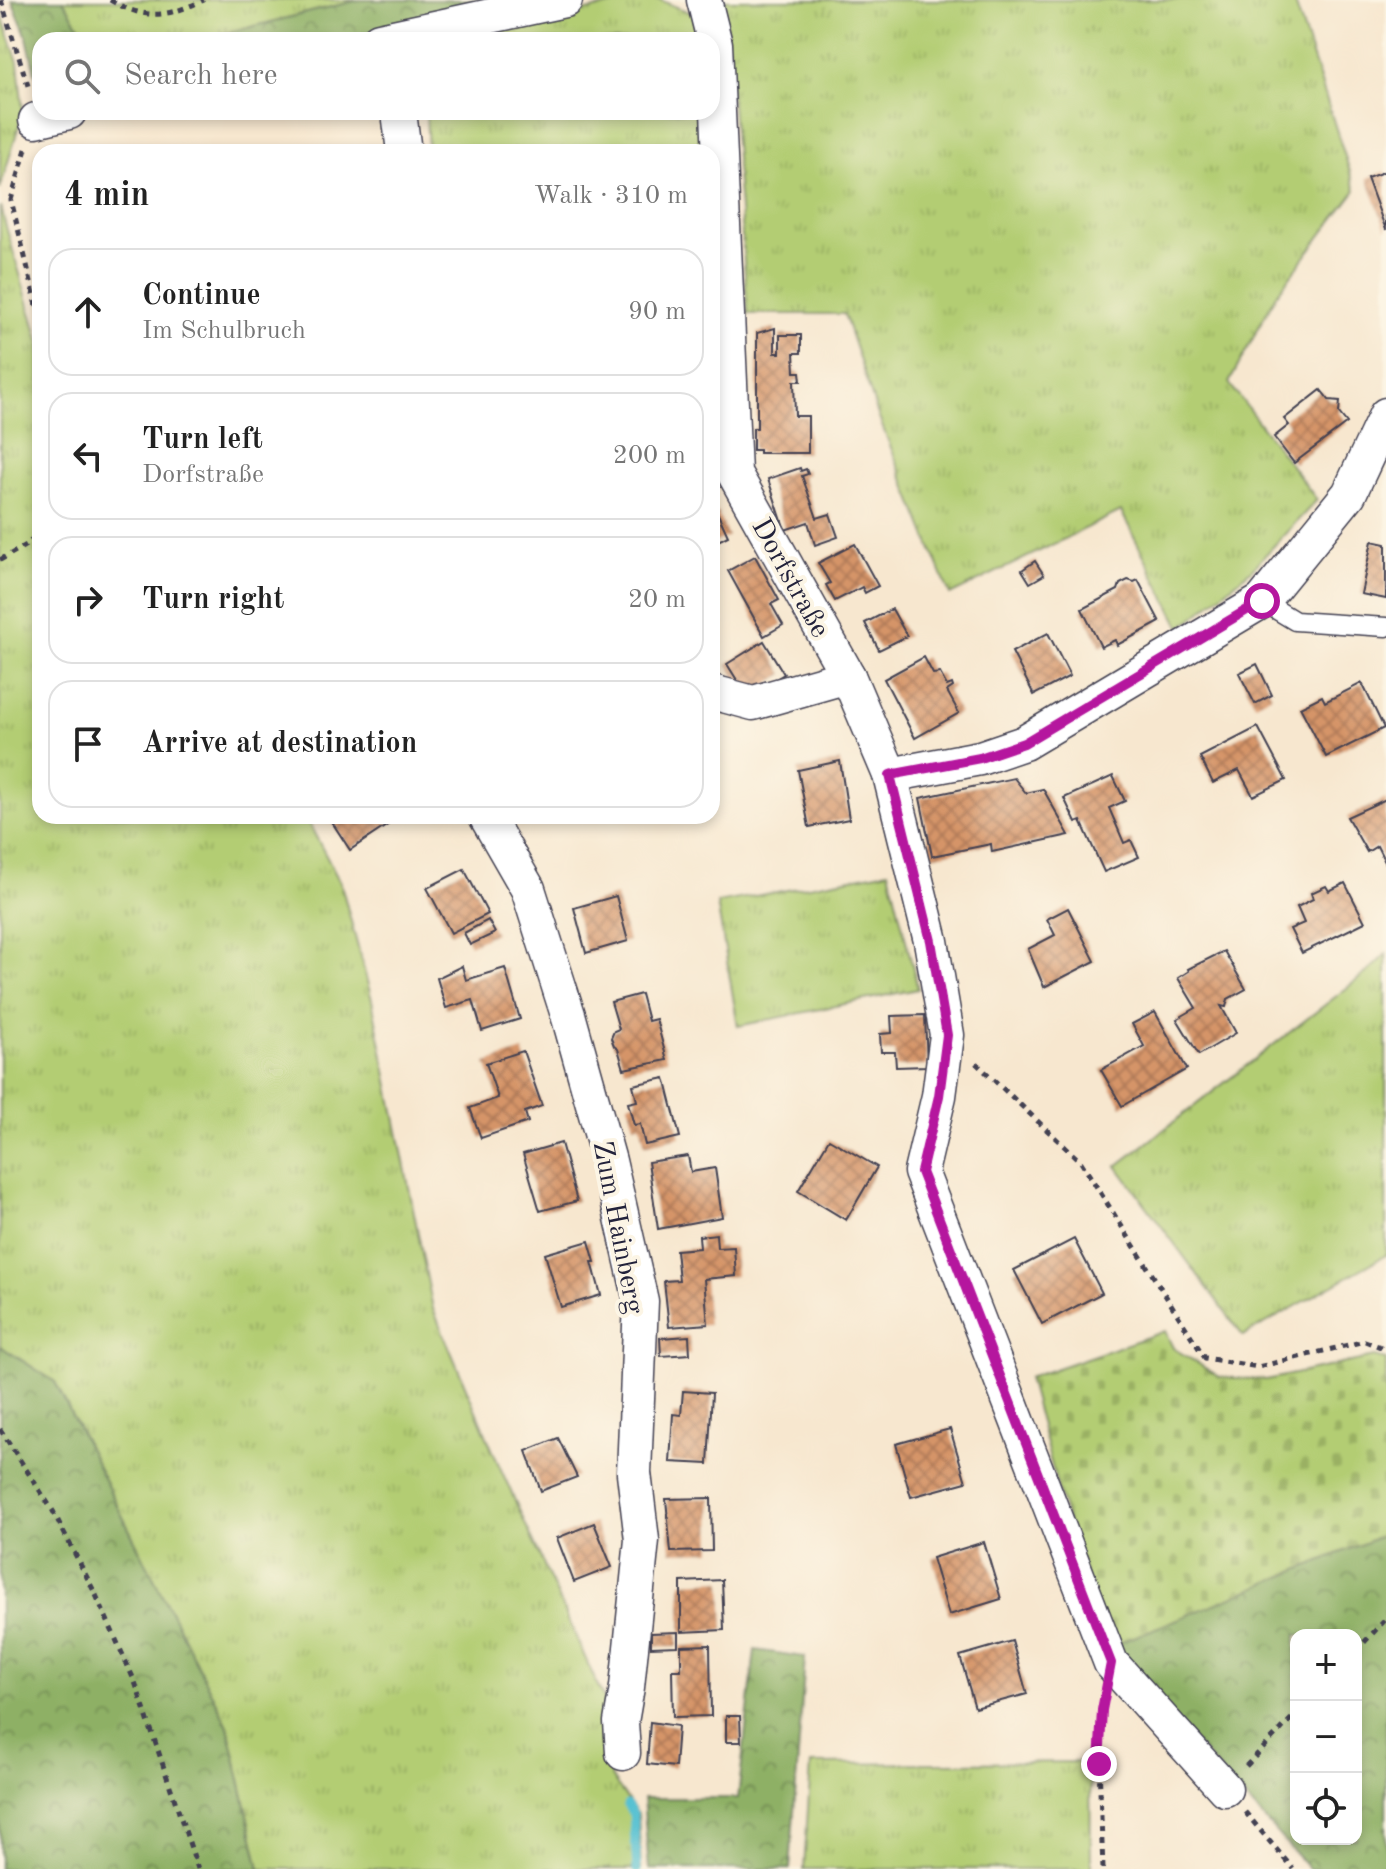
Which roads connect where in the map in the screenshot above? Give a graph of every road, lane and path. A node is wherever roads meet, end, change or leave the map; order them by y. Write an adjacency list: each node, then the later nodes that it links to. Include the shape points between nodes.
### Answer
1 (1, 0): 8 (path)
2 (110, 0): 3 (path, via 132,12 172,14)
3 (204, 0)
4 (565, 0): 6 (street)
5 (704, 0): 7 (street, Dorfstraße)
6 (417, 32)
7 (712, 32)
8 (32, 101)
9 (36, 120): 14 (path, via 11,200)
10 (400, 120): 12 (street)
11 (716, 120): 13 (street, Dorfstraße)
12 (403, 144)
13 (717, 144)
14 (32, 285)
15 (720, 313): 17 (street, Dorfstraße)
16 (1386, 415): 20 (street, via 1349,494)
17 (723, 475): 22 (street, Dorfstraße)
18 (32, 539): 19 (path)
19 (0, 560)
20 (1262, 601): 21 (lane, via 1295,621); 24 (street, via 1024,743 980,758)
21 (1386, 627)
22 (848, 676): 23 (street, via 753,703); 24 (street, Dorfstraße)
23 (720, 694)
24 (890, 775): 26 (street, Dorfstraße, via 931,941)
25 (491, 824): 33 (street, Zum Hainberg, via 528,889 569,1018 641,1301 634,1473 642,1540 621,1722)
26 (947, 1035): 27 (path, via 1081,1162 1205,1358 1258,1367 1365,1341); 31 (street, Dorfstraße, via 921,1172)
27 (1386, 1349)
28 (0, 1429): 35 (path, via 53,1511 103,1610 135,1682)
29 (1386, 1619): 30 (path)
30 (1362, 1645)
31 (1111, 1663): 34 (street, Dorfstraße); 36 (path, via 1099,1764)
32 (1290, 1720): 34 (path)
33 (623, 1753)
34 (1225, 1789): 37 (path)
35 (198, 1869)
36 (1103, 1869)
37 (1293, 1869)

